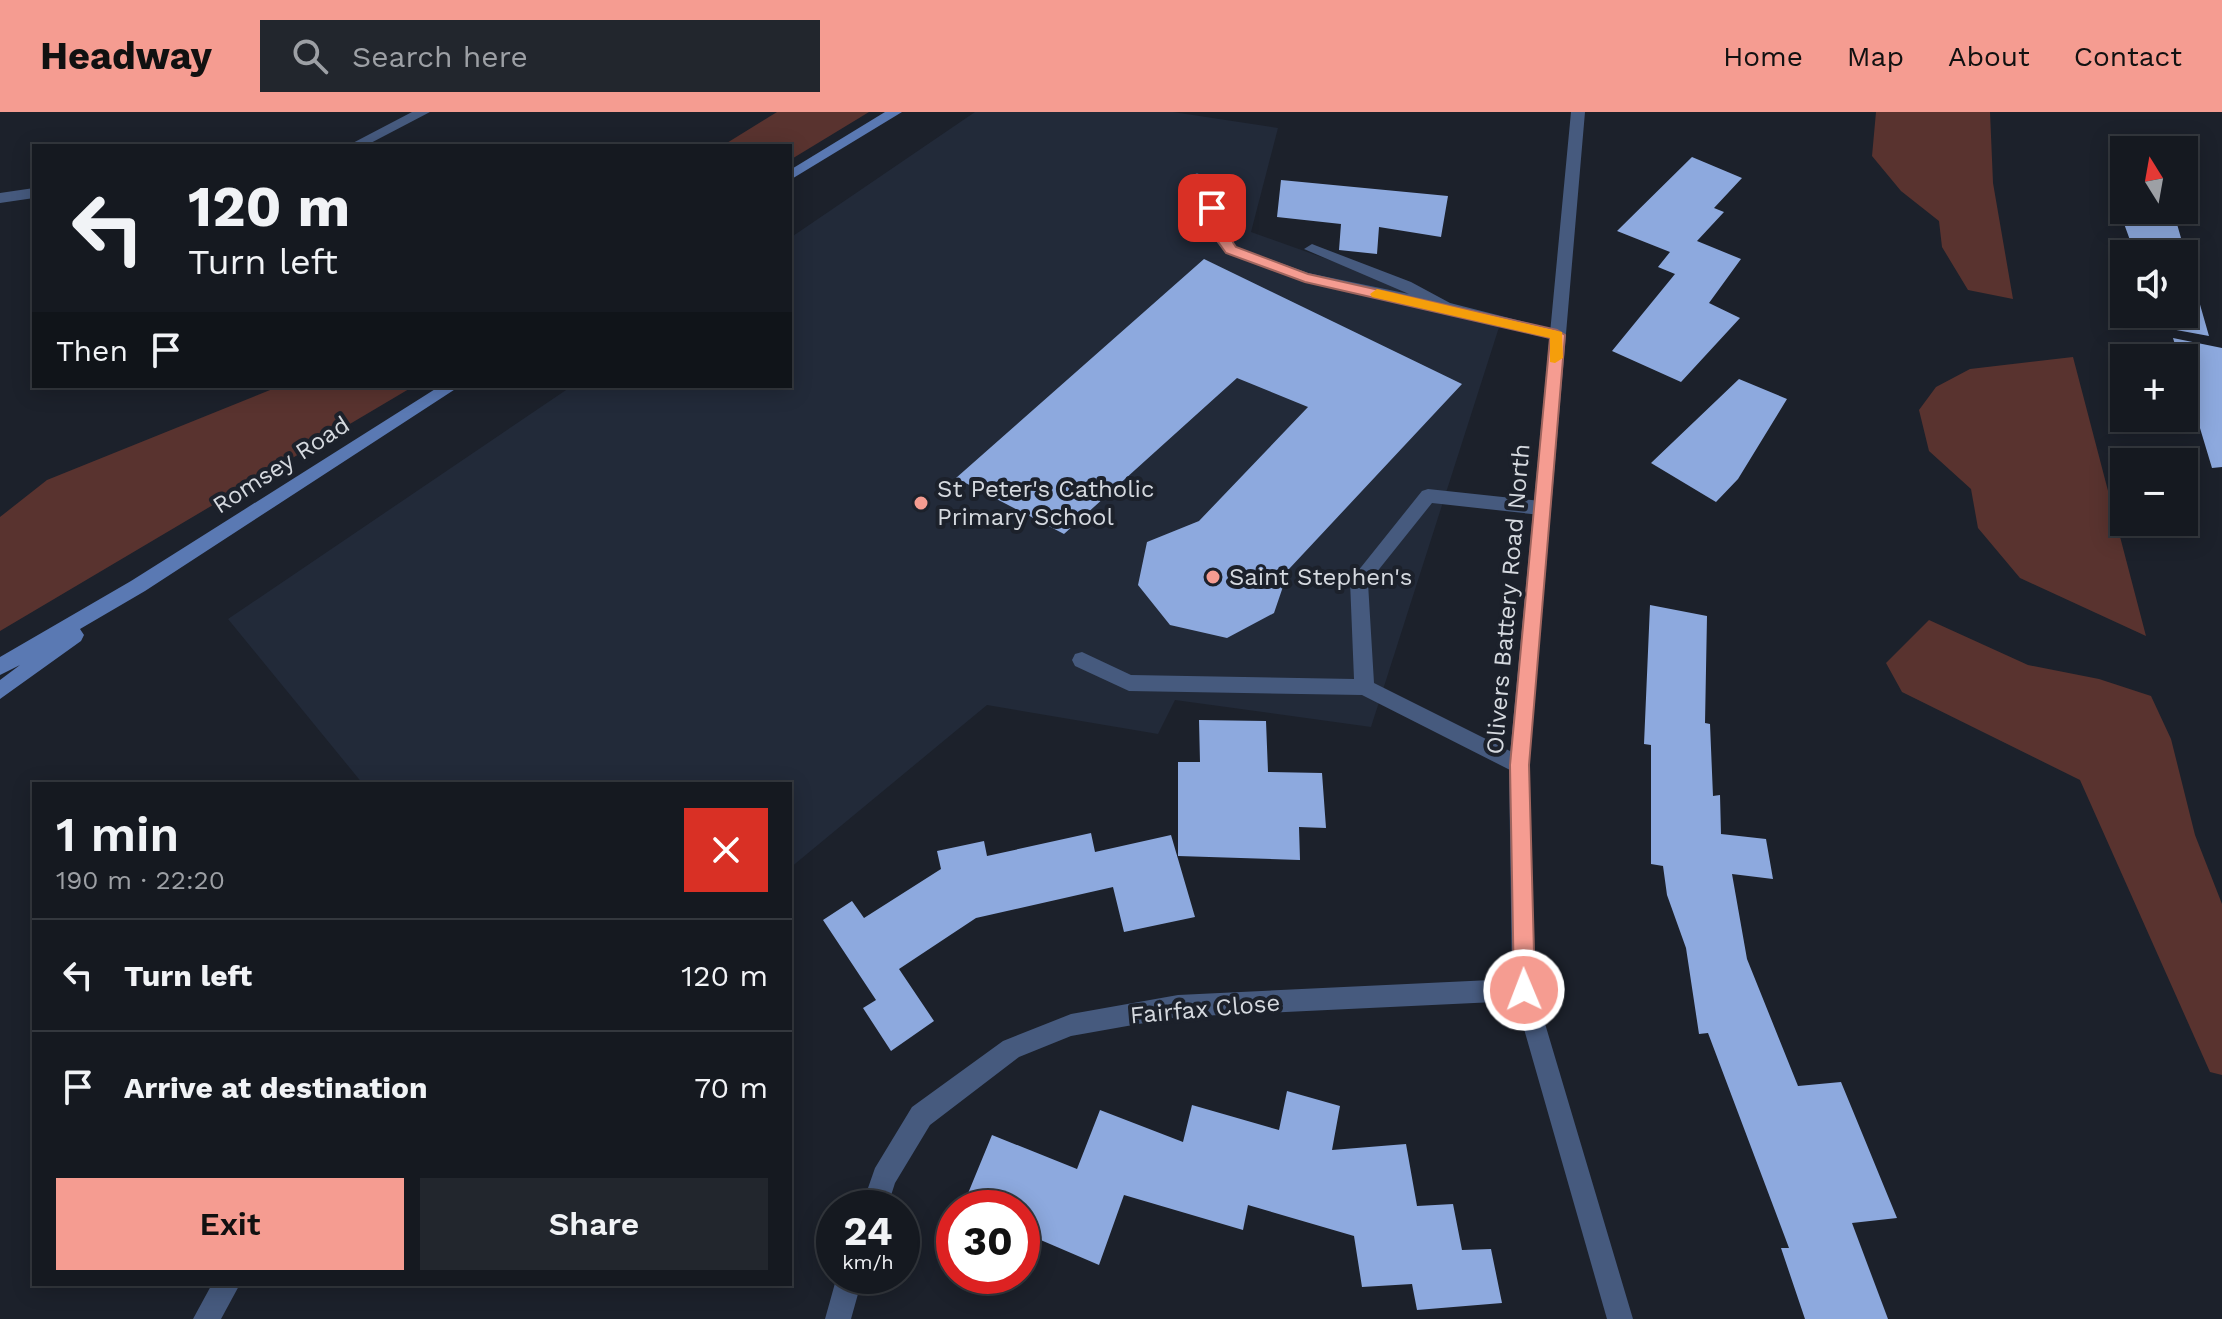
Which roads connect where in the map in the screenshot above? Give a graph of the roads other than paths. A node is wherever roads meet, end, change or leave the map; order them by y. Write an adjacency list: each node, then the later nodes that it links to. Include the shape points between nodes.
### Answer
1 (423, 112): 4 (street)
2 (895, 112): 5 (main road)
3 (1578, 112): 11 (street, Olivers Battery Road North)
4 (358, 144)
5 (792, 175)
6 (1197, 177): 10 (street, via 1231,250 1305,277)
7 (32, 193): 8 (street)
8 (0, 198)
9 (1312, 249): 10 (street)
10 (1445, 307): 11 (street)
11 (1557, 335): 13 (street, Olivers Battery Road North)
12 (449, 388): 14 (main road, Romsey Road)
13 (1541, 508): 17 (street, via 1428,496 1359,581); 19 (street, Olivers Battery Road North)
14 (138, 586): 16 (main road, Romsey Road); 18 (main road, Romsey Road)
15 (1082, 660): 17 (street, via 1129,683)
16 (0, 667)
17 (1364, 687): 19 (street)
18 (0, 691)
19 (1519, 765): 20 (street, Olivers Battery Road North)
20 (1524, 990): 21 (street, Fairfax Close, via 1178,1006 1071,1025 1011,1049 921,1116); 26 (street, Olivers Battery Road North)
21 (880, 1190)
22 (226, 1286): 24 (street)
23 (845, 1294): 25 (street)
24 (206, 1319)
25 (838, 1319)
26 (1620, 1319)

